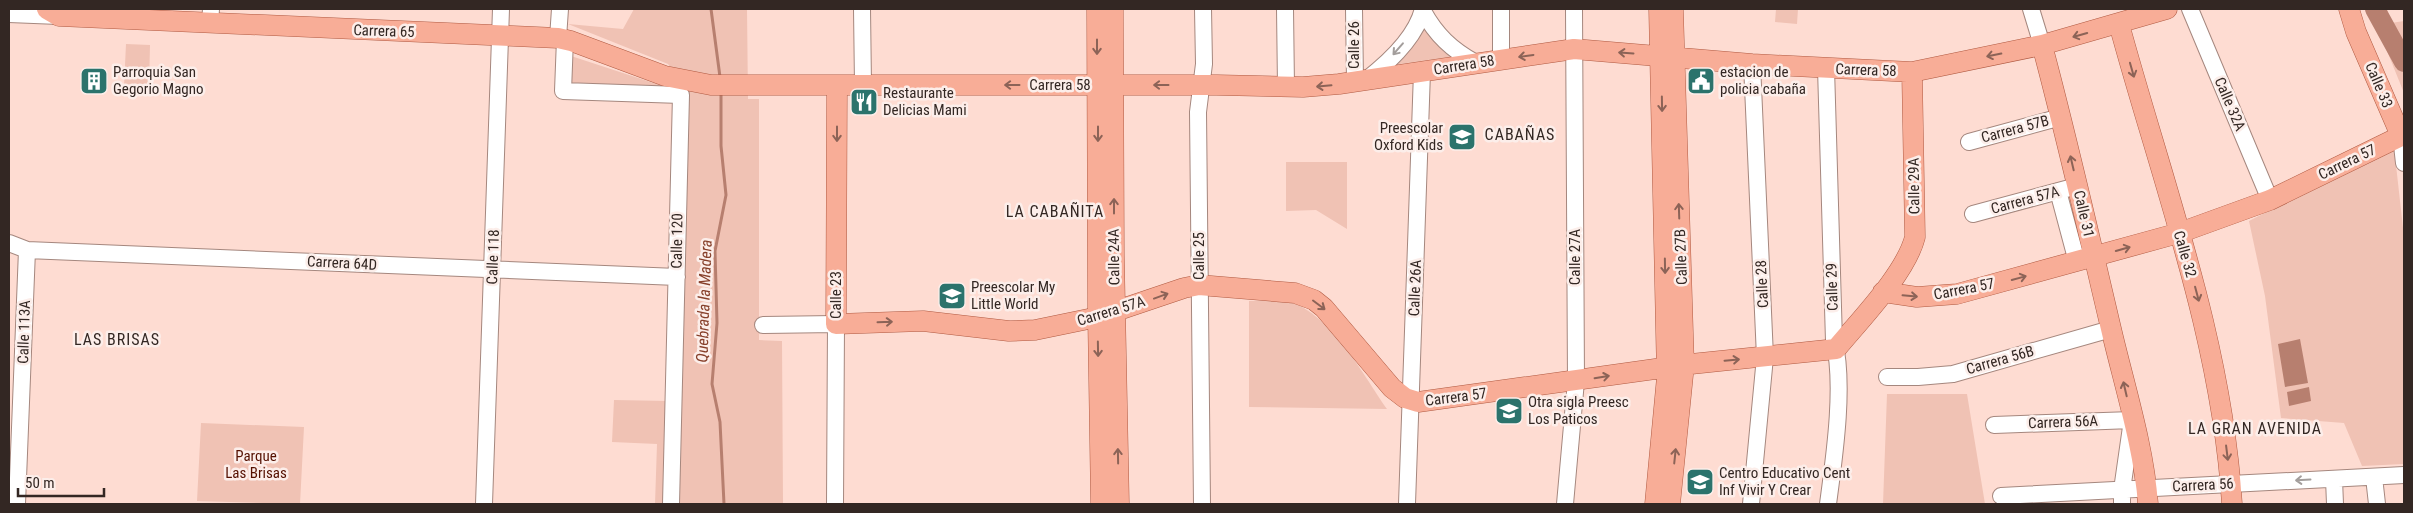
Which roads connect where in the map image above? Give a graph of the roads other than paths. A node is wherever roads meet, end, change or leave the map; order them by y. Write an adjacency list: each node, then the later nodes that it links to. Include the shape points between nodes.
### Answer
1 (501, 9): 22 (street, Calle 118)
2 (560, 9): 23 (street)
3 (862, 9): 37 (street)
4 (1097, 9): 38 (main road, Calle 24A, one-way to 38)
5 (1113, 9): 38 (main road, Calle 24A)
6 (1203, 9): 34 (street, Calle 25)
7 (1285, 9): 39 (street)
8 (1354, 9): 33 (street, Calle 26)
9 (1501, 9): 27 (street)
10 (1574, 9): 25 (street, Calle 27A)
11 (1659, 9): 26 (main road, Calle 27B)
12 (1673, 9): 26 (main road, Calle 27B)
13 (2031, 9): 24 (street, Calle 31)
14 (2167, 9): 21 (main road, Carrera 58)
15 (2190, 9): 45 (street, Calle 32A)
16 (2349, 9): 41 (main road, Calle 33)
17 (1423, 10): 28 (street, via 1448,46); 33 (street, one-way to 33, via 1401,46)
18 (53, 12): 19 (street, Carrera 65); 20 (main road, Carrera 65)
19 (9, 14)
20 (211, 16): 22 (main road, Carrera 65)
21 (2116, 16): 24 (main road, Carrera 58, one-way to 24); 47 (main road, Calle 32, one-way to 47)
22 (500, 36): 23 (main road, Carrera 65); 51 (street, Calle 118)
23 (562, 39): 35 (main road, Carrera 65, via 665,76 704,84); 52 (street, Calle 120, via 563,91 681,95)
24 (2042, 45): 32 (main road, Carrera 58, one-way to 32); 40 (main road, Calle 31)
25 (1574, 49): 26 (main road, Carrera 58, one-way to 25); 27 (main road, Carrera 58, one-way to 27); 63 (street, Calle 27A)
26 (1668, 56): 29 (main road, Carrera 58); 61 (main road, Calle 27B)
27 (1501, 60): 28 (main road, Carrera 58)
28 (1476, 63): 31 (main road, Carrera 58)
29 (1752, 64): 30 (main road, Carrera 58); 60 (street, Calle 28)
30 (1826, 68): 32 (main road, Carrera 58); 59 (street, Calle 29)
31 (1422, 72): 33 (main road, Carrera 58); 64 (street, Calle 26A)
32 (1912, 72): 54 (main road, Calle 29A, via 1915,237 1912,249)
33 (1360, 81): 39 (main road, Carrera 58, one-way to 39)
34 (1201, 84): 38 (main road, Carrera 58, one-way to 38); 39 (main road, Carrera 58); 53 (street, Calle 25, via 1198,112)
35 (752, 85): 36 (main road, Carrera 58)
36 (837, 85): 37 (main road, Carrera 58); 56 (main road, Calle 23, one-way to 56)
37 (862, 85): 38 (main road, Carrera 58, one-way to 37)
38 (1105, 85): 55 (main road, Calle 24A)
39 (1286, 87)
40 (2061, 117): 42 (street, Carrera 57B); 44 (main road, Calle 31, one-way to 40)
41 (2401, 136): 43 (street, Calle 33); 45 (main road, Carrera 57)
42 (1969, 142)
43 (2404, 163)
44 (2068, 188): 46 (street, Carrera 57A); 50 (main road, Calle 31)
45 (2270, 200): 47 (main road, Carrera 57)
46 (1973, 214)
47 (2180, 233): 50 (main road, Carrera 57, one-way to 47); 70 (main road, Calle 32, one-way to 70, via 2214,363)
48 (9, 243): 49 (street, Carrera 64D)
49 (27, 250): 51 (street, Carrera 64D); 74 (street, Calle 113A)
50 (2086, 259): 54 (main road, Carrera 57, one-way to 50, via 1917,297 1957,294); 58 (main road, Calle 31)
51 (492, 269): 52 (street, Carrera 64D); 75 (street, Calle 118)
52 (676, 277): 76 (street, Calle 120)
53 (1200, 285): 55 (main road, Carrera 57A, one-way to 53); 64 (main road, Carrera 57A, one-way to 64, via 1294,293 1314,300 1332,316 1392,388); 80 (street, Calle 25)
54 (1883, 292): 59 (main road)
55 (1107, 315): 56 (main road, Carrera 57A, one-way to 55, via 923,321 1018,331); 78 (main road, Calle 24A, one-way to 78); 79 (main road, Calle 24A, one-way to 55)
56 (836, 324): 57 (street, Carrera 57A); 77 (street, Calle 23)
57 (764, 325)
58 (2111, 329): 62 (street, Carrera 56B, via 1953,374); 65 (main road, Calle 31, one-way to 58)
59 (1836, 349): 60 (main road, Carrera 57); 86 (street, Calle 29, via 1839,371)
60 (1765, 357): 61 (main road, Carrera 57, one-way to 60); 85 (street, Calle 28)
61 (1675, 366): 63 (main road, Carrera 57, one-way to 61); 83 (main road, Calle 27B); 84 (main road, Calle 27B, one-way to 61)
62 (1887, 377)
63 (1576, 381): 64 (main road, Carrera 57, via 1426,402); 82 (street, Calle 27A)
64 (1412, 401): 81 (street, Calle 26A)
65 (2132, 420): 66 (street, Carrera 56A); 72 (main road, Calle 31); 73 (street, Calle 31)
66 (1994, 425)
67 (2404, 475): 68 (street, Carrera 56)
68 (2374, 476): 69 (street, Carrera 56); 89 (street)
69 (2334, 479): 70 (street, Carrera 56, one-way to 70); 88 (street)
70 (2231, 484): 72 (street, Carrera 56); 87 (main road, Calle 32)
71 (2001, 496): 73 (street, Carrera 56)
72 (2148, 496): 73 (street, Carrera 56)
73 (2122, 497)
74 (17, 504)
75 (484, 504)
76 (671, 504)
77 (835, 504)
78 (1101, 504)
79 (1119, 504)
80 (1202, 504)
81 (1407, 504)
82 (1565, 504)
83 (1655, 504)
84 (1670, 504)
85 (1751, 504)
86 (1828, 504)
87 (2232, 504)
88 (2335, 504)
89 (2377, 504)

